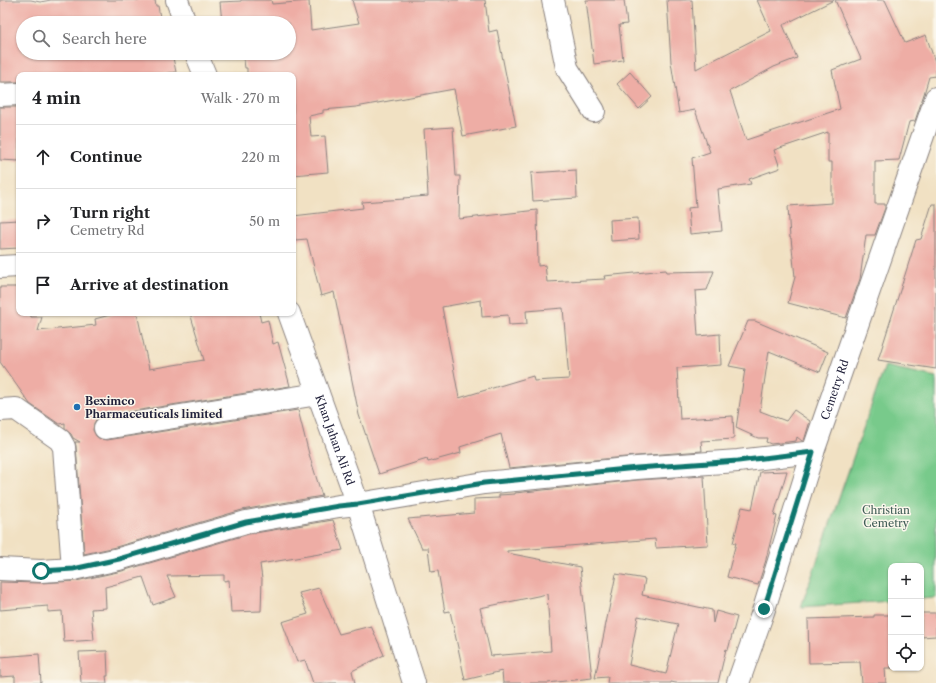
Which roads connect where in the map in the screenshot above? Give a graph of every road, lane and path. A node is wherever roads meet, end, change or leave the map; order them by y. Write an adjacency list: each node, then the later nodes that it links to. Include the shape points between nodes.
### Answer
1 (177, 0): 3 (main road)
2 (553, 0): 9 (main road, via 567,68)
3 (183, 16)
4 (199, 60): 5 (main road)
5 (203, 72)
6 (16, 94): 7 (main road)
7 (0, 95)
8 (936, 98): 16 (main road, Cemetry Rd)
9 (594, 111)
10 (16, 266): 11 (main road)
11 (0, 267)
12 (290, 316): 13 (main road, Khan Jahan Ali Rd)
13 (318, 394): 15 (main road); 17 (main road, Khan Jahan Ali Rd)
14 (0, 410): 19 (main road, via 16,409 60,440 64,447)
15 (105, 428)
16 (813, 452): 17 (main road, via 484,483); 21 (main road, Cemetry Rd)
17 (358, 504): 19 (main road, via 246,522 119,559); 20 (main road, Khan Jahan Ali Rd)
18 (0, 569): 19 (main road)
19 (73, 569)
20 (414, 683)
21 (738, 683)

